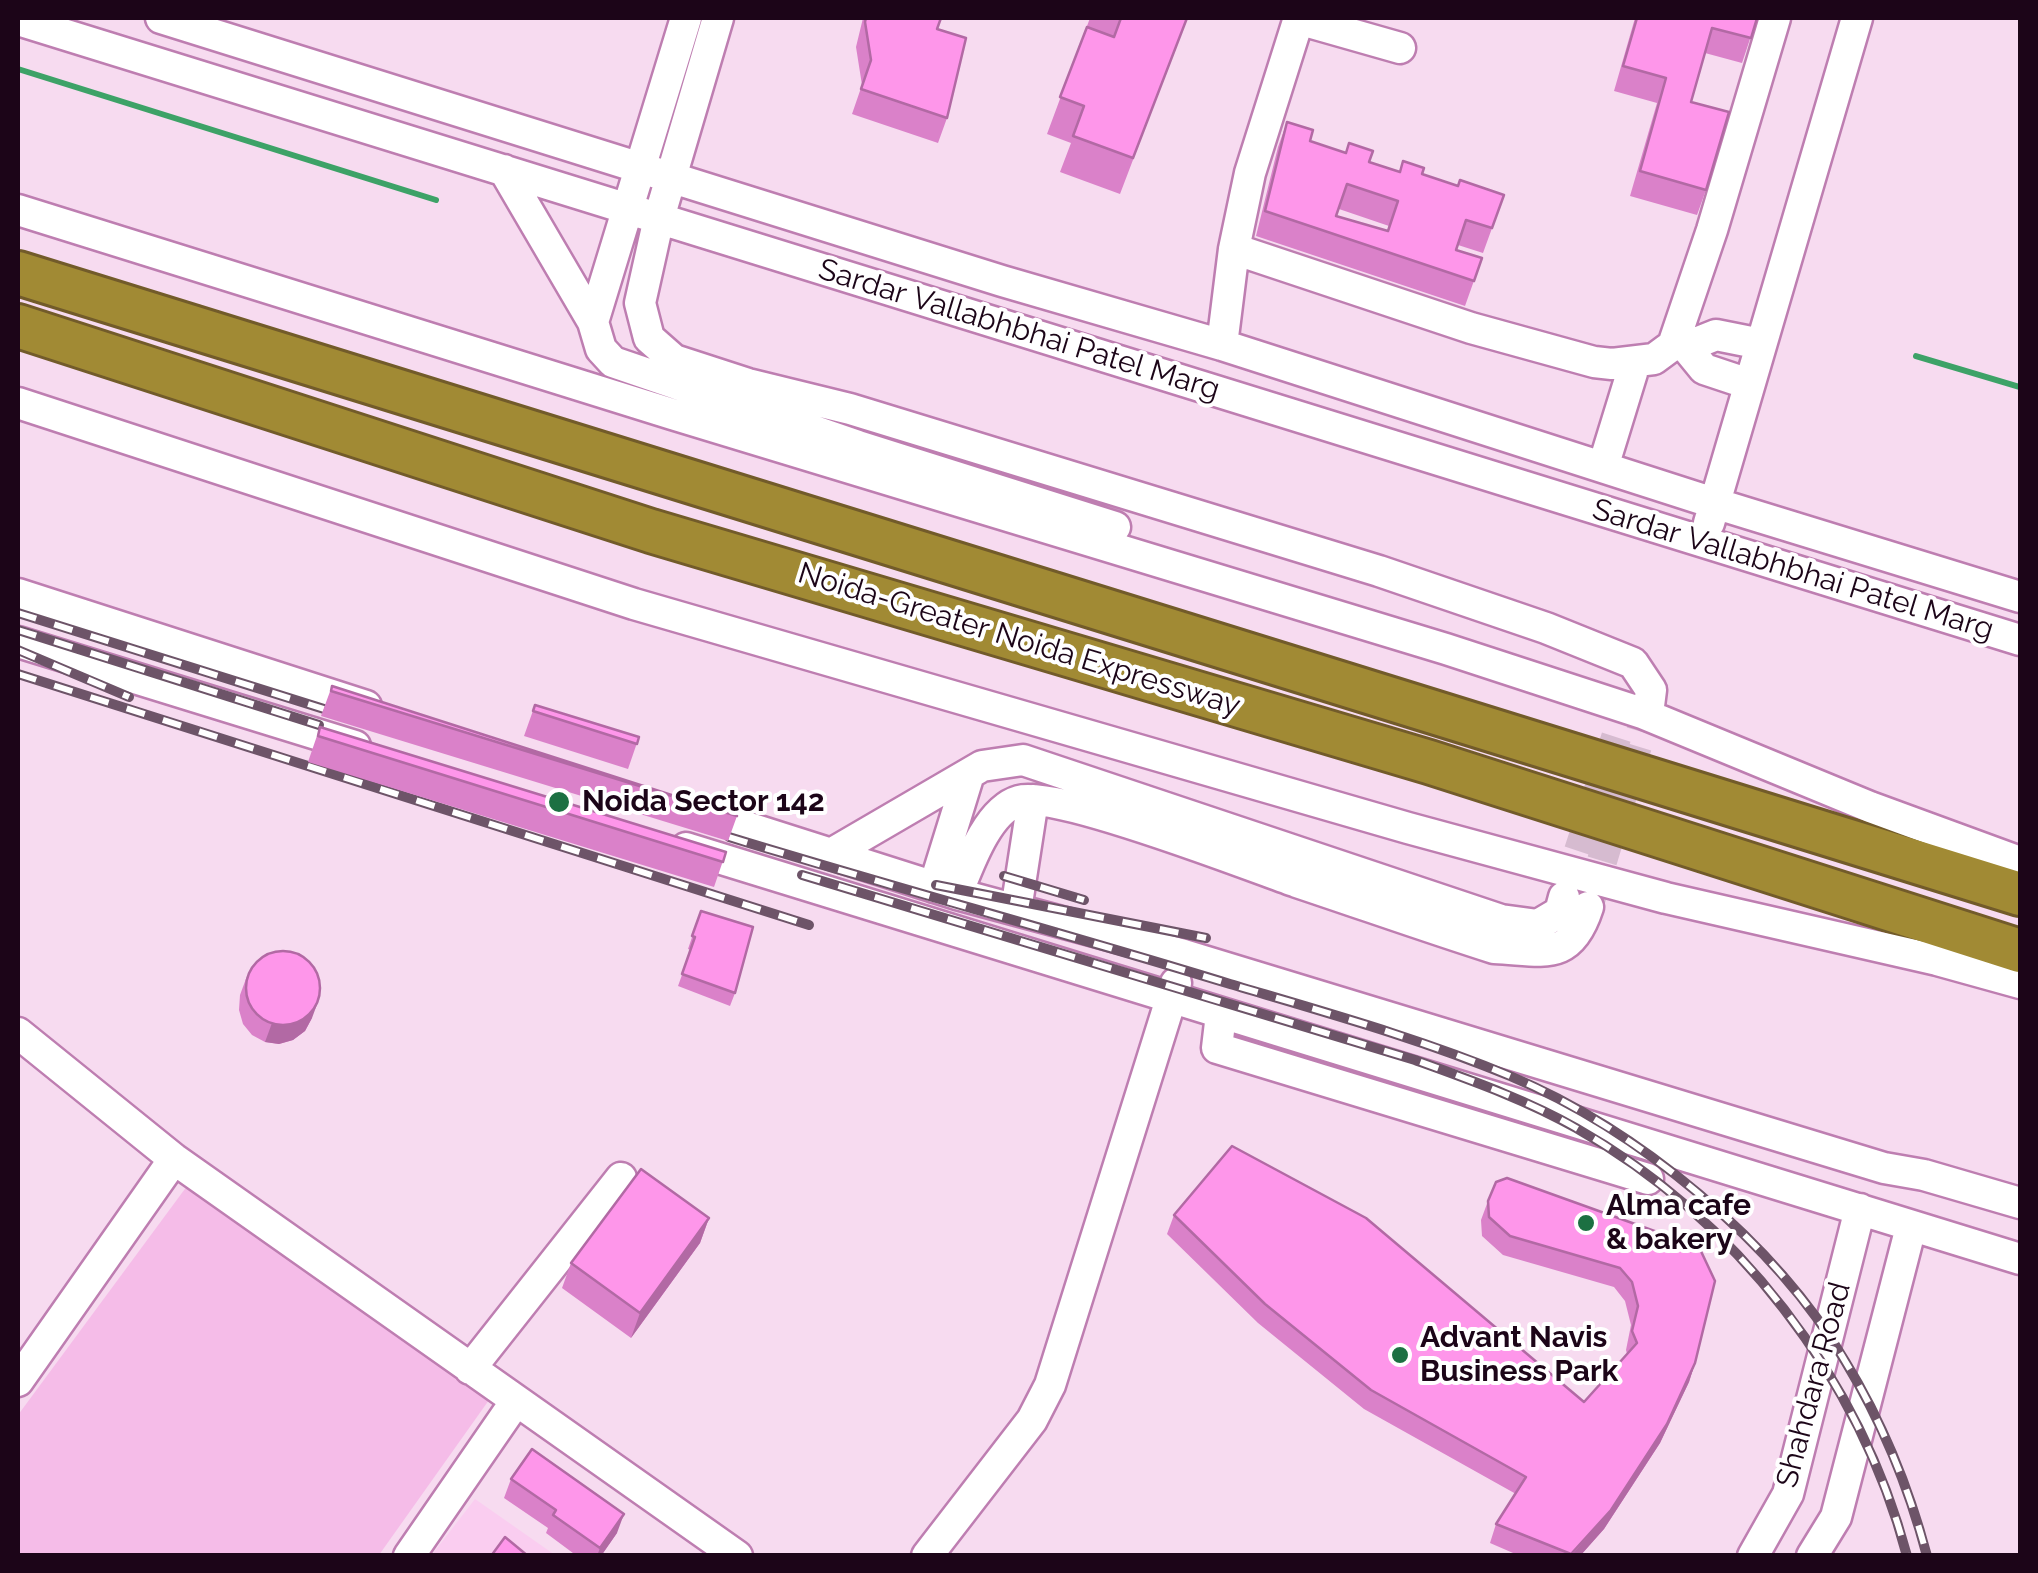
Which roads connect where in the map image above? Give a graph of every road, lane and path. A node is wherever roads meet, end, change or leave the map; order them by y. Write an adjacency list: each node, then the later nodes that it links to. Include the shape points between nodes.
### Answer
1 (161, 18): 9 (street, Sardar Vallabhbhai Patel Marg)
2 (686, 18): 9 (street)
3 (718, 18): 11 (street)
4 (1299, 18): 8 (street); 15 (street, via 1253,160)
5 (1775, 18): 21 (street)
6 (1858, 18): 19 (street)
7 (18, 20): 10 (street, Sardar Vallabhbhai Patel Marg)
8 (1400, 48)
9 (641, 167): 11 (street, Sardar Vallabhbhai Patel Marg); 12 (street)
10 (504, 170): 12 (street, Sardar Vallabhbhai Patel Marg); 17 (street)
11 (672, 176): 14 (street); 20 (street, Sardar Vallabhbhai Patel Marg)
12 (628, 208): 14 (street, Sardar Vallabhbhai Patel Marg); 17 (street)
13 (18, 210): 39 (street, via 1446,649 1642,713)
14 (659, 218): 17 (street, via 640,303 649,338 674,360 1379,570 1632,663 1651,690 1639,702 1622,688 613,362); 27 (street, Sardar Vallabhbhai Patel Marg)
15 (1234, 249): 20 (street); 22 (street, via 1470,328 1594,362)
16 (18, 273): 41 (highway, Noida-Greater Noida Expressway)
17 (593, 322)
18 (18, 326): 43 (highway, Noida-Greater Noida Expressway, via 651,531 1430,762)
19 (1761, 344): 21 (street, via 1716,334); 23 (street)
20 (1222, 345): 25 (street, Sardar Vallabhbhai Patel Marg)
21 (1680, 346): 22 (street); 23 (street, via 1704,370)
22 (1634, 363): 25 (street)
23 (1749, 384): 26 (street)
24 (18, 404): 45 (street, via 623,600 1408,828 1648,894)
25 (1603, 467): 26 (street, Sardar Vallabhbhai Patel Marg)
26 (1714, 503): 27 (street); 29 (street, Sardar Vallabhbhai Patel Marg)
27 (1703, 543): 30 (street, Sardar Vallabhbhai Patel Marg)
28 (18, 594): 32 (street)
29 (2020, 597)
30 (2020, 640)
31 (18, 642): 33 (street)
32 (398, 716)
33 (378, 754)
34 (969, 774): 36 (street, via 1023,760 1502,920 1538,925 1576,902 1580,931 1566,946 1550,950 1494,948 1149,830); 38 (street); 40 (street)
35 (662, 800): 38 (street)
36 (1033, 800): 40 (street, via 1001,812); 42 (street)
37 (661, 840): 46 (street)
38 (831, 854): 40 (street)
39 (2020, 862)
40 (945, 891): 42 (street)
41 (2020, 894)
42 (1016, 910): 44 (street)
43 (2020, 951)
44 (1184, 956): 46 (street); 52 (street)
45 (2020, 983)
46 (1171, 999): 47 (street); 61 (street, via 1043,1400)
47 (1221, 1014): 51 (street, via 1217,1048); 53 (street)
48 (18, 1034): 49 (street)
49 (174, 1158): 56 (street); 57 (street)
50 (621, 1178): 56 (street)
51 (1648, 1179)
52 (2020, 1203)
53 (1860, 1208): 54 (street); 62 (street, Shahdara Road, via 1788,1494)
54 (1910, 1227): 55 (street); 63 (street, Shahdara Road, via 1836,1517)
55 (2020, 1259)
56 (470, 1369): 58 (street)
57 (18, 1381)
58 (516, 1401): 59 (street); 60 (street)
59 (408, 1556)
60 (736, 1556)
61 (928, 1556)
62 (1753, 1556)
63 (1812, 1556)

